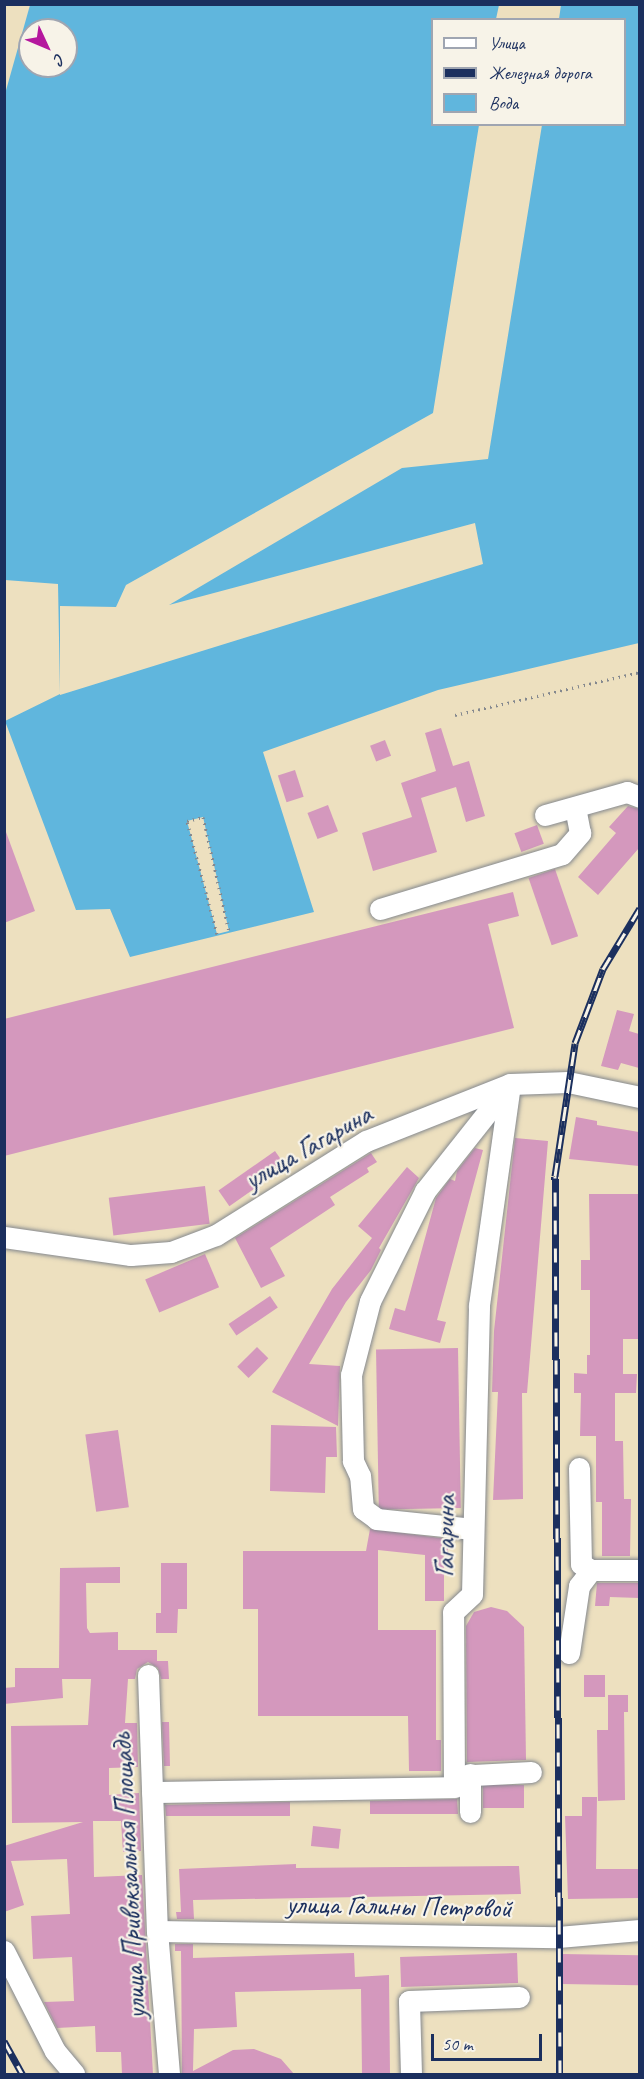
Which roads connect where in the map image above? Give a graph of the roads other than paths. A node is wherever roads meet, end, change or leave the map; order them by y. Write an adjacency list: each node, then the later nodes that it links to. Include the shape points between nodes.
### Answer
1 (639, 797): 2 (street, via 627,792)
2 (575, 807): 3 (street); 4 (street, via 580,833 562,854)
3 (545, 815)
4 (380, 909)
5 (510, 1084): 6 (street, улица Гагарина, via 568,1082); 7 (street, улица Гагарина, via 366,1141 216,1235 171,1252 131,1255); 9 (street, Гагарина, via 479,1305); 9 (street, via 425,1191 370,1301 351,1375 353,1461 360,1476 363,1509 377,1519)
6 (639, 1097)
7 (4, 1237)
8 (579, 1468): 10 (street, via 581,1564)
9 (473, 1528): 15 (street, Гагарина, via 472,1594 453,1612)
10 (591, 1570): 11 (street); 12 (street, via 579,1586)
11 (639, 1570)
12 (569, 1653)
13 (148, 1674): 16 (street, улица Привокзальная Площадь)
14 (531, 1772): 15 (street)
15 (462, 1775): 16 (street, via 454,1787); 17 (street, Гагарина)
16 (152, 1792): 19 (street, улица Привокзальная Площадь)
17 (470, 1812)
18 (639, 1930): 19 (street, улица Галины Петровой, via 558,1938)
19 (157, 1931): 23 (street, улица Привокзальная Площадь)
20 (4, 1951): 22 (street, via 55,2051)
21 (519, 1997): 24 (street, via 409,2001)
22 (74, 2074)
23 (169, 2074)
24 (411, 2074)

